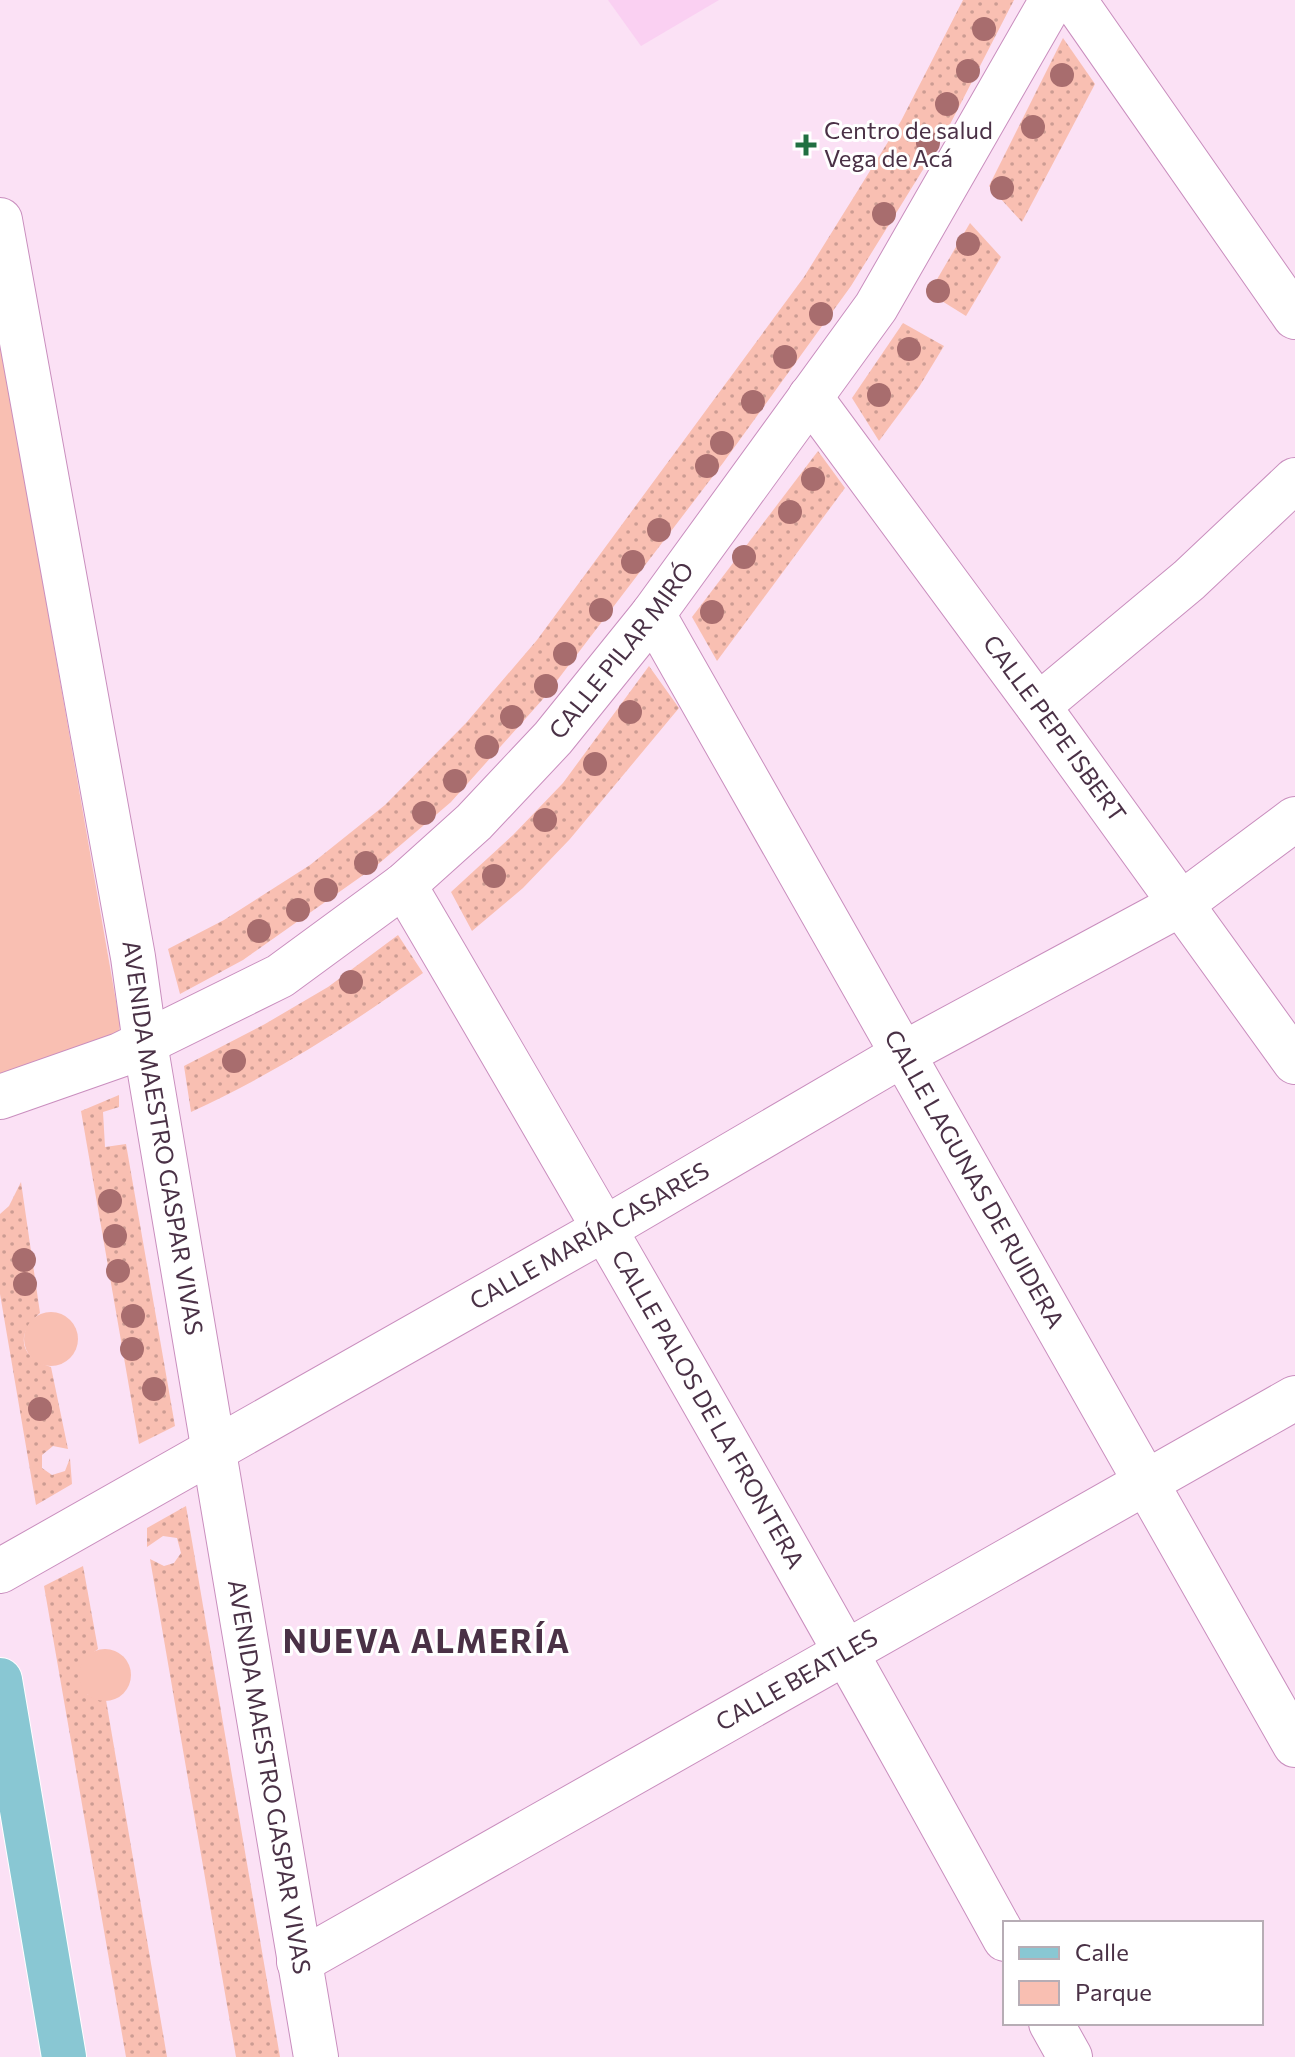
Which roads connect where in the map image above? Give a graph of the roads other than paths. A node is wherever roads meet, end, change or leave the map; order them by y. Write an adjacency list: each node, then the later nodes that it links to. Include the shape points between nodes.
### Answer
1 (1052, 0): 5 (street, CALLE PILAR MIRÓ, via 876,307)
2 (1074, 0): 4 (street)
3 (0, 220): 12 (street, AVENIDA MAESTRO GASPAR VIVAS)
4 (1295, 317)
5 (810, 397): 7 (street, CALLE PILAR MIRÓ); 8 (street, CALLE PEPE ISBERT)
6 (1295, 480): 8 (street, via 1189,580)
7 (653, 614): 10 (street, CALLE PILAR MIRÓ, via 553,738 474,822); 13 (street, CALLE LAGUNAS DE RUIDERA)
8 (1038, 706): 11 (street, CALLE PEPE ISBERT)
9 (1295, 819): 11 (street, CALLE MARÍA CASARES)
10 (404, 885): 12 (street, CALLE PILAR MIRÓ, via 280,976); 16 (street, CALLE PALOS DE LA FRONTERA)
11 (1181, 904): 13 (street, CALLE MARÍA CASARES); 14 (street, CALLE PEPE ISBERT)
12 (145, 1043): 15 (street, CALLE PILAR MIRÓ); 18 (street, AVENIDA MAESTRO GASPAR VIVAS)
13 (903, 1055): 16 (street, CALLE MARÍA CASARES); 19 (street, CALLE LAGUNAS DE RUIDERA)
14 (1295, 1062)
15 (0, 1097)
16 (606, 1228): 18 (street, CALLE MARÍA CASARES); 21 (street, CALLE PALOS DE LA FRONTERA)
17 (1295, 1398): 19 (street, CALLE BEATLES)
18 (215, 1450): 20 (street, CALLE MARÍA CASARES); 25 (street, AVENIDA MAESTRO GASPAR VIVAS)
19 (1146, 1482): 21 (street, CALLE BEATLES); 23 (street, CALLE LAGUNAS DE RUIDERA)
20 (0, 1571)
21 (848, 1653): 24 (street, CALLE PALOS DE LA FRONTERA); 25 (street, CALLE BEATLES)
22 (0, 1680): 27 (main road)
23 (1295, 1745)
24 (1003, 1935)
25 (299, 1962): 28 (street, AVENIDA MAESTRO GASPAR VIVAS)
26 (1052, 2025): 29 (street)
27 (64, 2057)
28 (316, 2057)
29 (1070, 2057)

